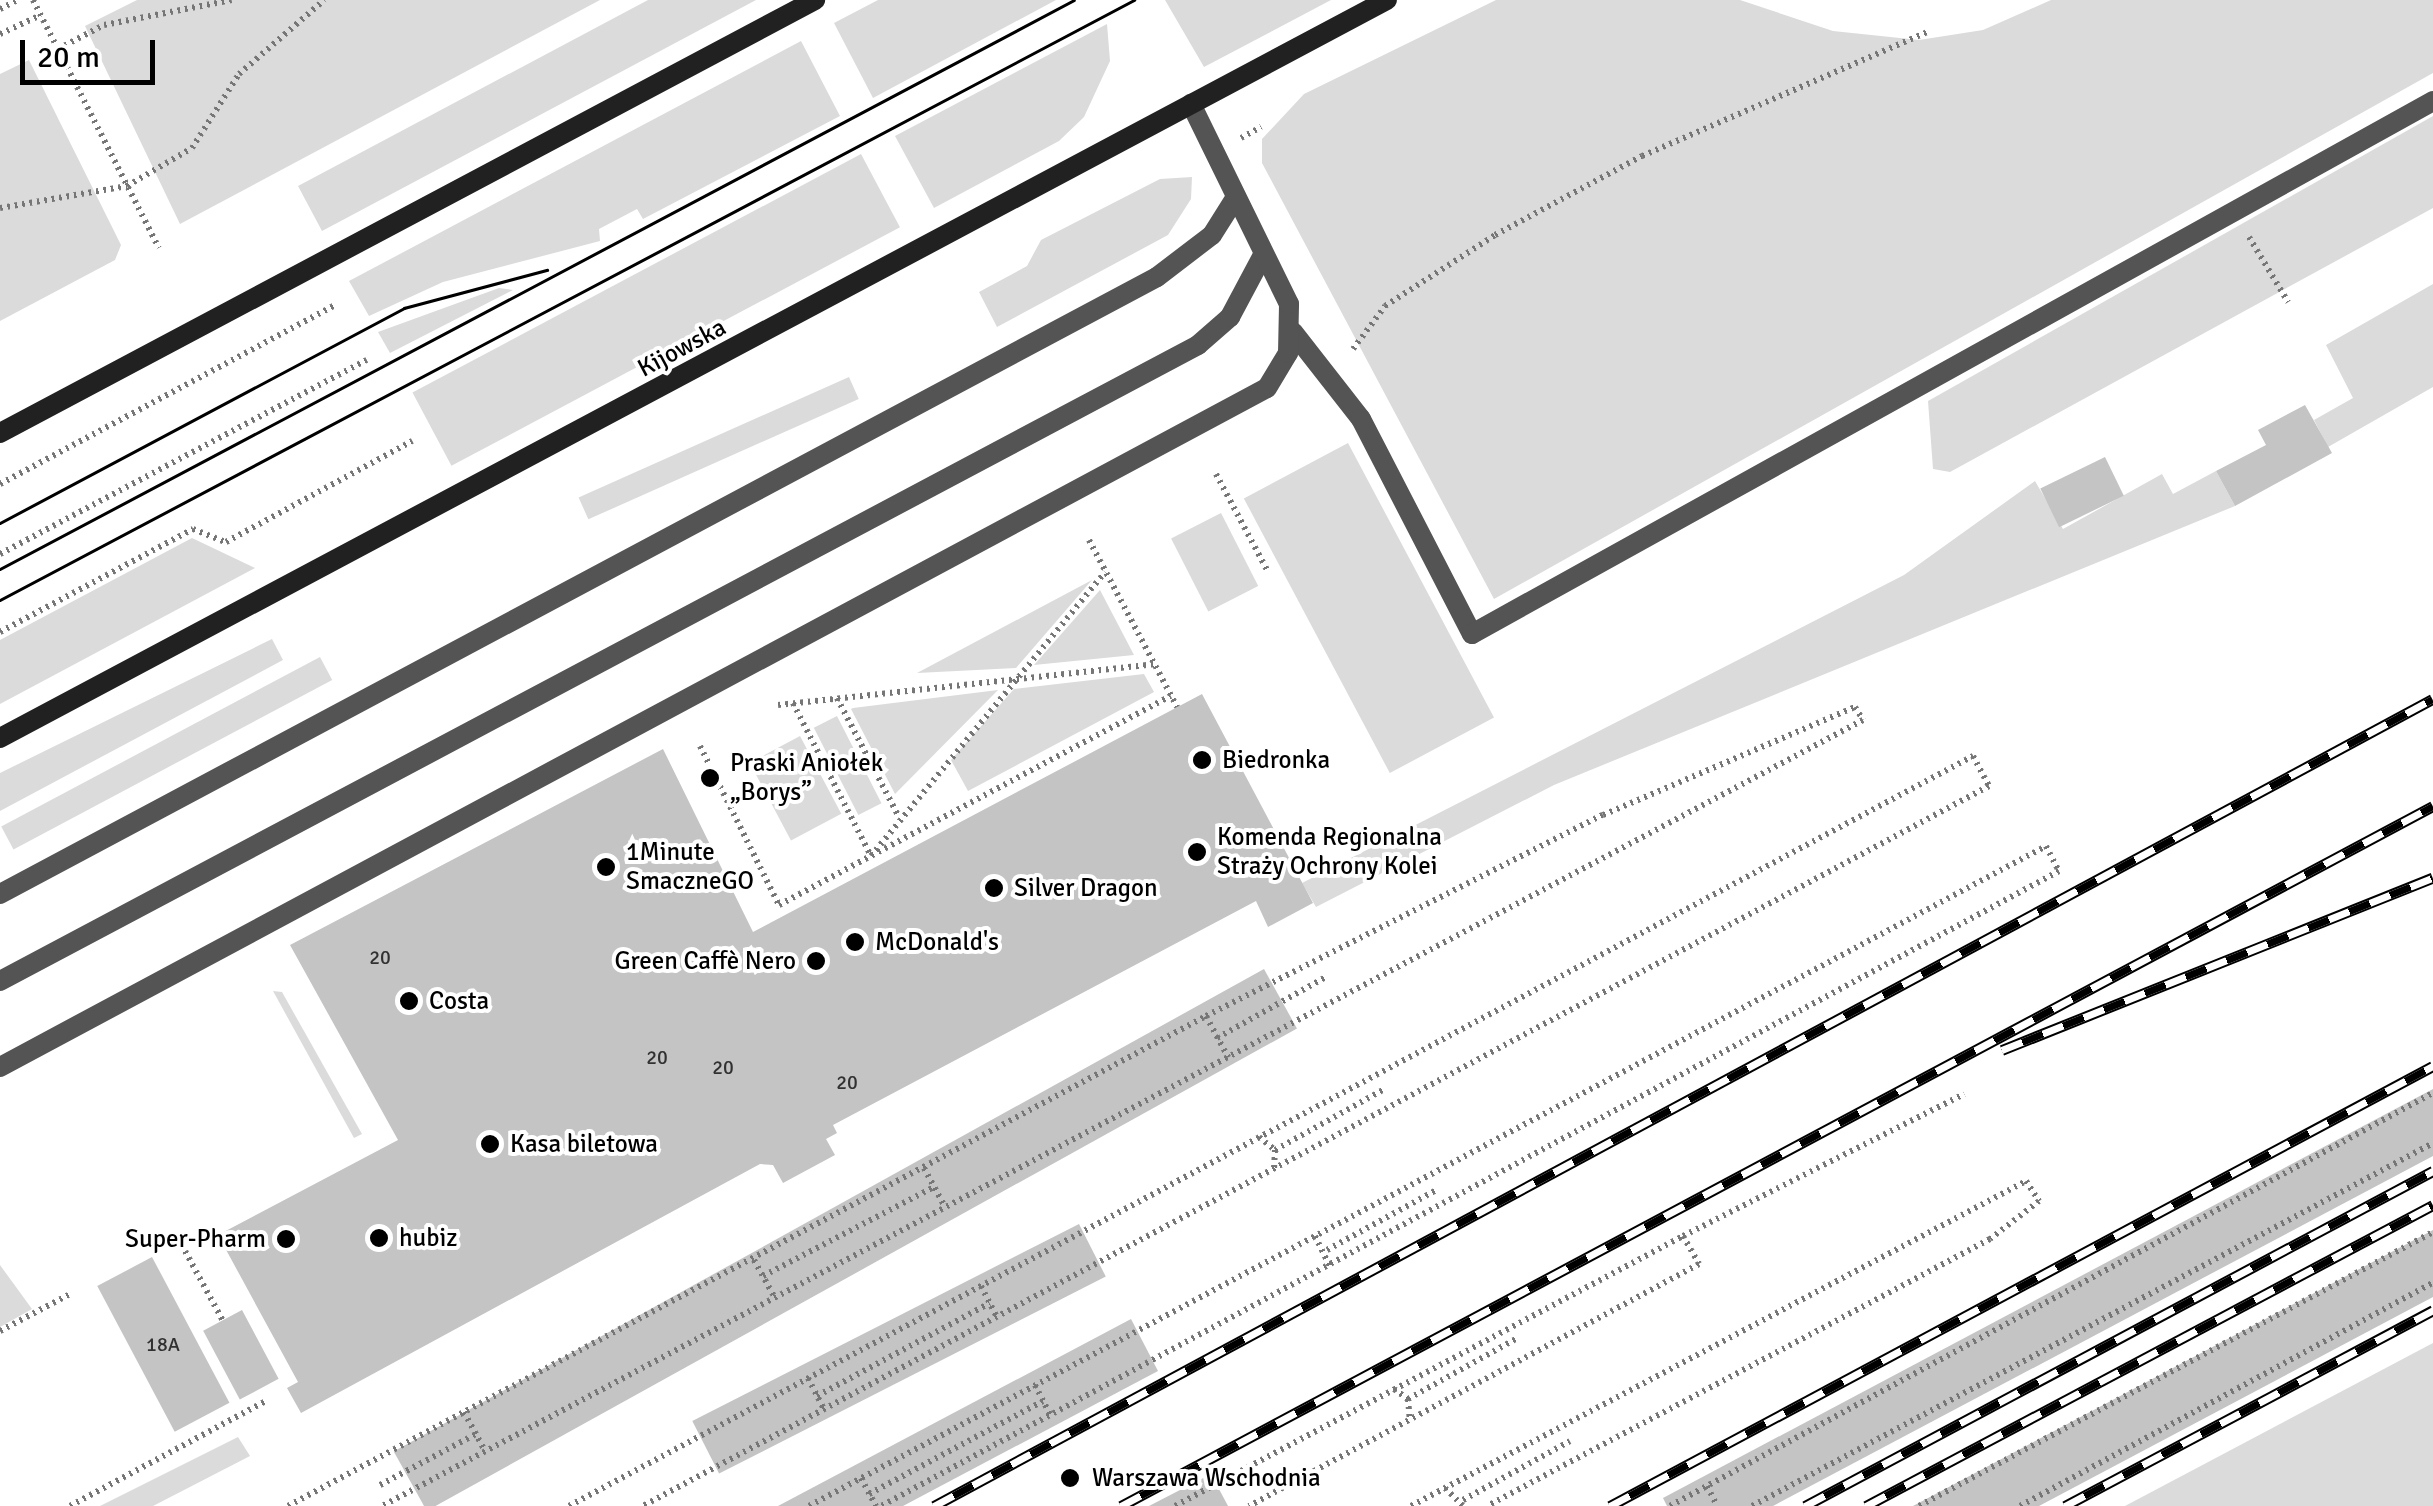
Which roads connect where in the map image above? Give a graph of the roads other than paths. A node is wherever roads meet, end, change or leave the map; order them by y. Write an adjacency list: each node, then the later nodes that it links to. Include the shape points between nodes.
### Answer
1 (815, 0): 8 (street)
2 (1387, 0): 4 (street, Kijowska)
3 (2433, 100): 7 (lane, via 1472,634 1361,419)
4 (1191, 104): 5 (lane); 9 (street, Kijowska)
5 (1234, 200): 6 (lane); 10 (lane, via 1212,235 1157,277)
6 (1263, 255): 7 (lane); 11 (lane, via 1230,317 1198,345)
7 (1293, 332): 12 (lane, via 1280,374 1251,398)
8 (0, 432)
9 (0, 738)
10 (0, 894)
11 (0, 982)
12 (0, 1066)

